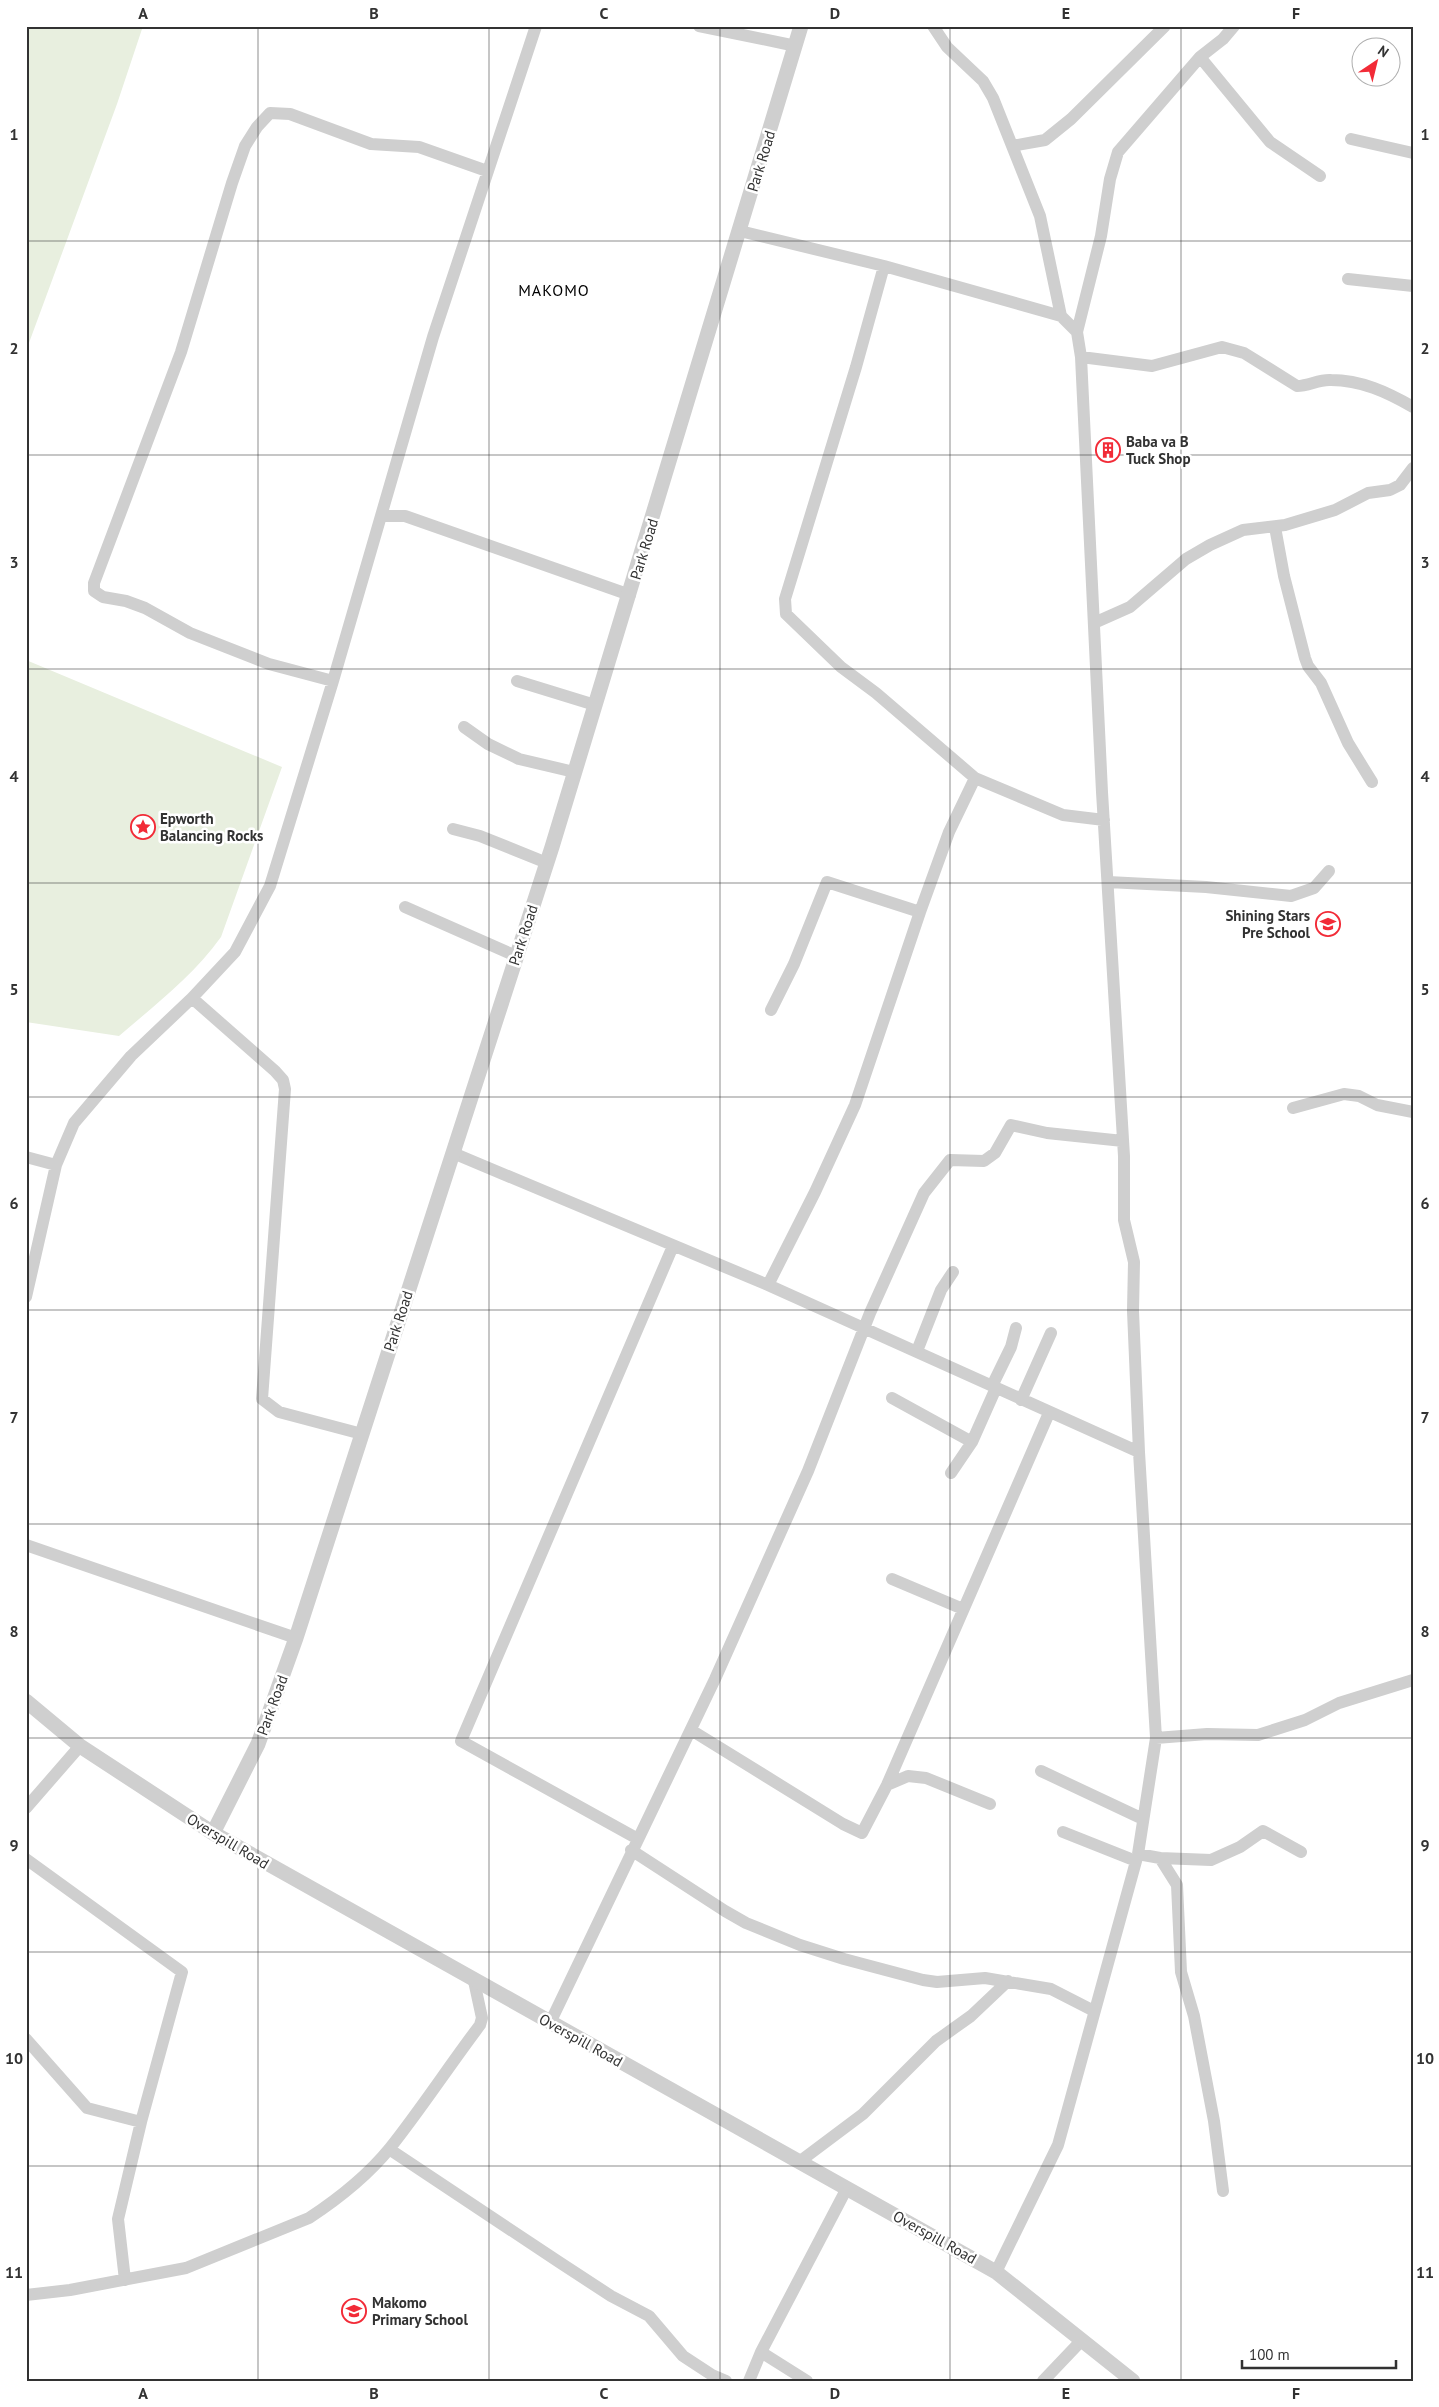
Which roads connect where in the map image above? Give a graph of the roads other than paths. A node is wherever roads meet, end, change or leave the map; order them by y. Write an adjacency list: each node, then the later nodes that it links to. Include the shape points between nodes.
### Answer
1 (536, 26): 12 (street)
2 (699, 26): 7 (street)
3 (801, 26): 7 (street, Park Road)
4 (933, 26): 10 (street, via 946,47 983,81)
5 (1165, 26): 10 (street, via 1071,119 1045,140)
6 (1234, 26): 8 (street)
7 (796, 46): 14 (street, Park Road)
8 (1200, 57): 13 (street, via 1270,142); 19 (street, via 1118,152)
9 (1351, 139): 11 (street)
10 (1012, 146): 18 (street, via 1040,216)
11 (1413, 153)
12 (487, 171): 23 (street, via 433,337); 28 (street, via 419,147 371,144 290,114 270,113 246,146 232,183 181,352 94,583 94,591 103,597 145,608 190,633 269,664)
13 (1320, 176)
14 (740, 231): 15 (street); 25 (street, Park Road)
15 (884, 266): 18 (street); 32 (street, via 785,598 786,614 841,667)
16 (1348, 279): 17 (street)
17 (1413, 286)
18 (1061, 316): 19 (street)
19 (1077, 332): 20 (street)
20 (1081, 357): 21 (street, via 1152,366 1222,347 1244,353 1297,386 1331,380 1362,384 1378,388); 26 (street)
21 (1413, 407)
22 (1413, 468): 24 (street, via 1396,488 1368,493 1335,510)
23 (381, 516): 25 (street, via 405,516); 28 (street)
24 (1275, 527): 26 (street, via 1243,530 1210,545 1186,559 1135,603); 33 (street, via 1284,576 1308,666 1321,682 1348,743)
25 (630, 595): 29 (street, Park Road)
26 (1094, 622): 34 (street)
27 (517, 680): 29 (street)
28 (333, 681): 42 (street, via 270,886 235,952)
29 (595, 705): 31 (street, Park Road)
30 (464, 727): 31 (street, via 488,744 519,759)
31 (574, 772): 36 (street, Park Road)
32 (975, 778): 34 (street, via 1063,815); 40 (street, via 949,832)
33 (1372, 782)
34 (1104, 820): 38 (street)
35 (453, 829): 36 (street, via 480,836)
36 (547, 863): 41 (street, Park Road)
37 (1329, 871): 38 (street, via 1314,888 1291,896)
38 (1108, 882): 46 (street)
39 (405, 907): 41 (street)
40 (920, 912): 43 (street, via 827,882 794,964); 52 (street, via 886,1006 858,1098)
41 (516, 956): 47 (street, Park Road)
42 (192, 998): 49 (street, via 131,1056 80,1113); 62 (street, via 275,1071 283,1080 285,1089 262,1399 279,1412)
43 (771, 1010)
44 (1293, 1108): 45 (street, via 1344,1094)
45 (1413, 1112)
46 (1123, 1141): 54 (street, via 1047,1133 1011,1125 994,1154 984,1161 950,1160 924,1193); 64 (street, via 1124,1220 1134,1262)
47 (452, 1153): 50 (street); 62 (street, Park Road)
48 (26, 1158): 49 (street)
49 (56, 1166): 53 (street)
50 (673, 1246): 52 (street); 82 (street, via 460,1741)
51 (953, 1272): 57 (street, via 941,1290)
52 (768, 1285): 54 (street)
53 (26, 1297)
54 (865, 1327): 57 (street); 72 (street, via 808,1470)
55 (1016, 1328): 58 (street)
56 (1051, 1333): 60 (street)
57 (917, 1351): 58 (street)
58 (994, 1387): 60 (street); 63 (street)
59 (892, 1398): 63 (street)
60 (1020, 1400): 61 (street)
61 (1049, 1413): 64 (street); 68 (street)
62 (362, 1434): 69 (street, Park Road)
63 (972, 1442): 65 (street)
64 (1139, 1452): 73 (street)
65 (951, 1473)
66 (26, 1545): 69 (street)
67 (892, 1579): 68 (street)
68 (962, 1610): 76 (street)
69 (296, 1638): 81 (street, Park Road, via 258,1744)
70 (1413, 1680): 73 (street, via 1338,1703 1305,1720 1258,1735)
71 (26, 1701): 74 (street, Overspill Road)
72 (692, 1730): 76 (street, via 842,1824 862,1833); 82 (street)
73 (1156, 1738): 79 (street)
74 (80, 1746): 78 (street); 81 (street, Overspill Road)
75 (1042, 1770): 79 (street)
76 (887, 1785): 77 (street, via 908,1776 926,1778)
77 (990, 1804)
78 (26, 1808)
79 (1143, 1819): 84 (street)
80 (1063, 1832): 84 (street)
81 (213, 1833): 87 (street, Overspill Road)
82 (635, 1844): 88 (street, via 725,1911 800,1945 923,1980 937,1982 980,1977); 90 (street)
83 (1301, 1852): 85 (street, via 1263,1831 1240,1847 1212,1860)
84 (1137, 1858): 85 (street); 89 (street)
85 (1160, 1858): 96 (street, via 1177,1885 1181,1972 1194,2016 1214,2121)
86 (26, 1859): 92 (street, via 182,1972)
87 (474, 1981): 90 (street, Overspill Road); 93 (street, via 482,2018 480,2026)
88 (1008, 1981): 89 (street, via 1056,1990); 94 (street, via 971,2016 936,2041 863,2114)
89 (1094, 2011): 97 (street, via 1058,2145)
90 (550, 2022): 94 (street, Overspill Road)
91 (26, 2038): 92 (street, via 87,2108)
92 (141, 2122): 98 (street, via 118,2218)
93 (389, 2149): 98 (street, via 359,2179 309,2218 186,2268); 102 (street, via 574,2272 649,2316 683,2356)
94 (799, 2162): 95 (street, Overspill Road)
95 (847, 2188): 97 (street, Overspill Road); 101 (street)
96 (1223, 2191)
97 (996, 2272): 100 (street, Overspill Road)
98 (125, 2280): 99 (street)
99 (26, 2295)
100 (1082, 2340): 105 (street); 106 (street, Overspill Road)
101 (761, 2352): 103 (street); 104 (street)
102 (726, 2381)
103 (749, 2381)
104 (807, 2381)
105 (1043, 2381)
106 (1133, 2381)

